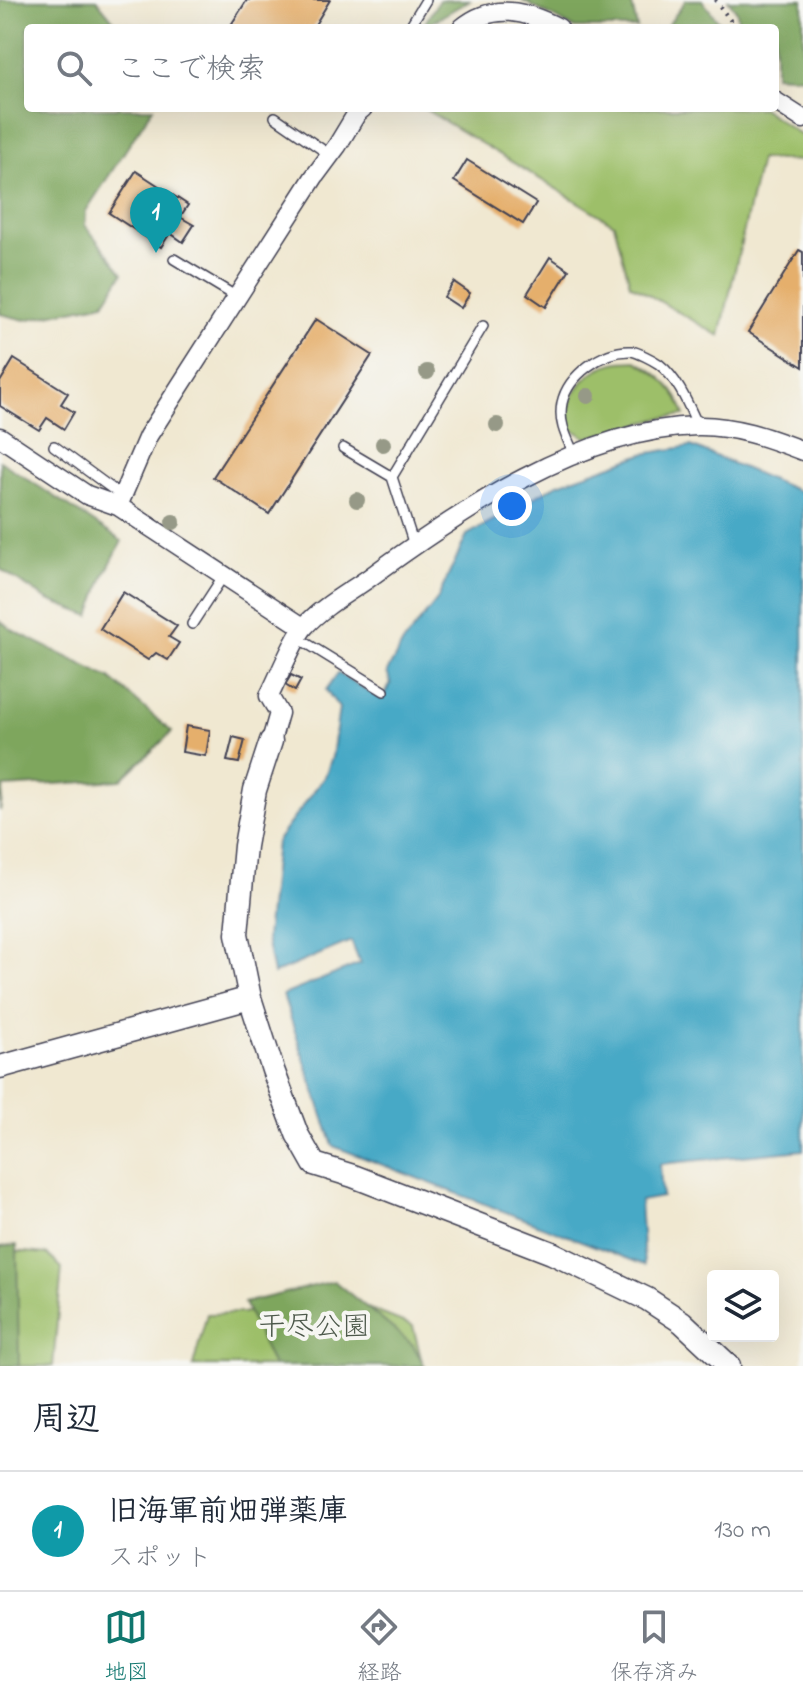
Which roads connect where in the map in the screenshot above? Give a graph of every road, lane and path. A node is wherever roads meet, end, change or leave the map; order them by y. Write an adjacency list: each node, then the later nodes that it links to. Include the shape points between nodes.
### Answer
1 (426, 0): 3 (lane)
2 (715, 0): 6 (path)
3 (411, 24)
4 (467, 24): 5 (street, via 505,10 536,15)
5 (552, 24)
6 (730, 24)
7 (779, 104): 10 (street)
8 (359, 112): 11 (street)
9 (275, 117): 11 (lane)
10 (803, 119)
11 (330, 155): 13 (street)
12 (174, 259): 13 (lane)
13 (237, 297): 22 (street, via 148,436)
14 (483, 326): 21 (lane)
15 (698, 426): 17 (street); 20 (street, via 634,435); 20 (lane, via 681,390 659,364 633,351 606,356 576,376 562,401 561,424)
16 (0, 437): 22 (street, via 87,495)
17 (800, 445)
18 (54, 446): 22 (lane)
19 (343, 448): 21 (lane)
20 (575, 456): 23 (street, via 491,495)
21 (392, 477): 23 (lane)
22 (120, 501): 24 (street)
23 (414, 545): 26 (street)
24 (224, 575): 25 (lane); 26 (street)
25 (192, 624)
26 (301, 632): 27 (lane); 28 (street, via 269,696 279,713)
27 (384, 691)
28 (271, 741): 29 (street, via 245,846 237,934)
29 (250, 998): 30 (street); 31 (street, via 297,1134 314,1164 552,1253 647,1299 682,1322)
30 (0, 1067)
31 (729, 1366)

